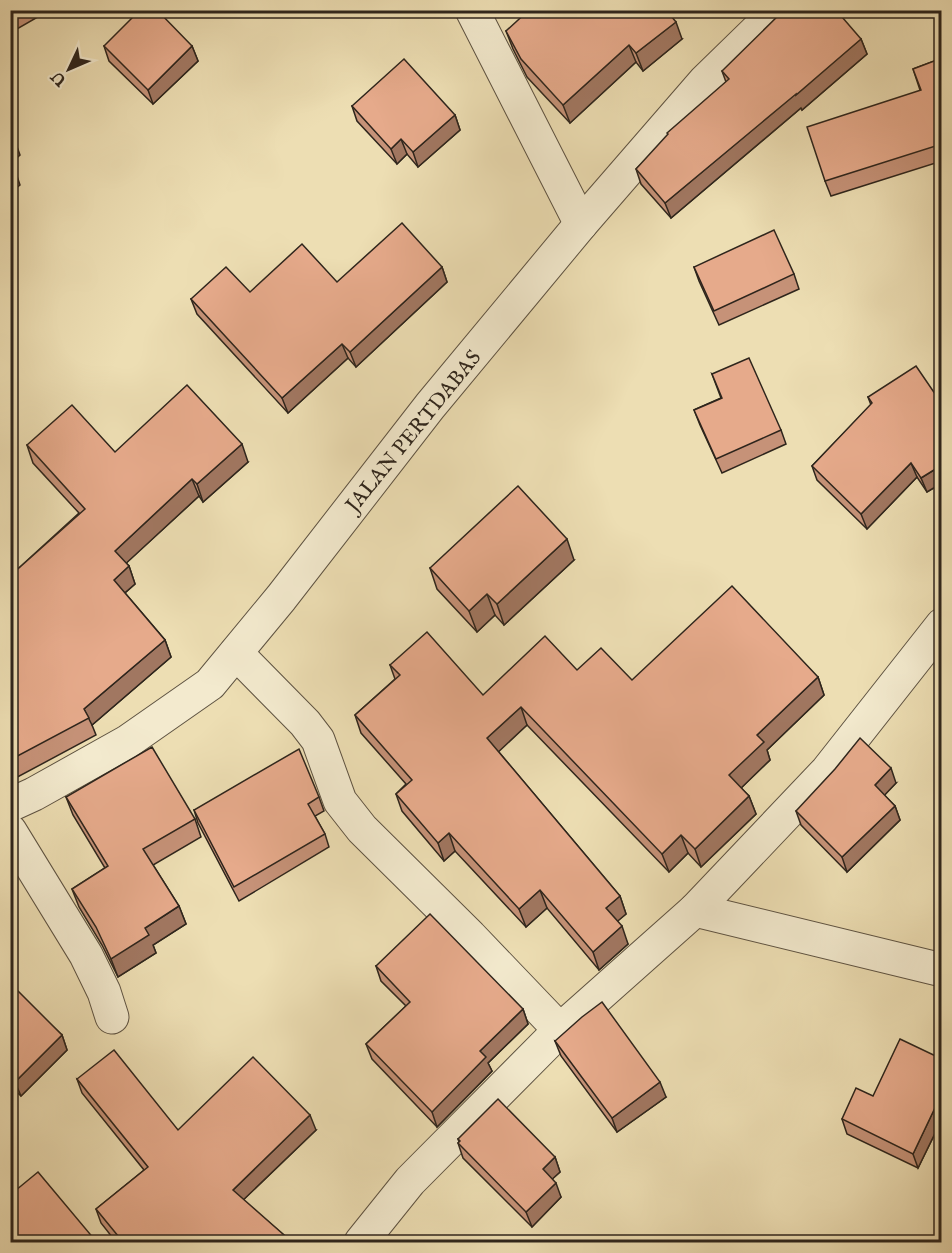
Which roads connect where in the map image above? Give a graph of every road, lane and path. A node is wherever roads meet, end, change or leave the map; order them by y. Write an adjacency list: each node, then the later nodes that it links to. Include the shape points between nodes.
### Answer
1 (472, 10): 3 (street)
2 (778, 10): 3 (street, JALAN PERTDABAS, via 705,81)
3 (581, 224): 5 (street, JALAN PERTDABAS, via 430,406)
4 (942, 625): 8 (street, via 826,771)
5 (236, 652): 6 (street, JALAN PERTDABAS, via 210,684 127,742); 11 (street, via 318,740 340,801 362,829)
6 (10, 805)
7 (10, 831): 10 (street, via 86,955)
8 (695, 910): 9 (street); 11 (street)
9 (942, 970)
10 (112, 1017)
11 (560, 1030): 12 (street, via 410,1181)
12 (361, 1242)

